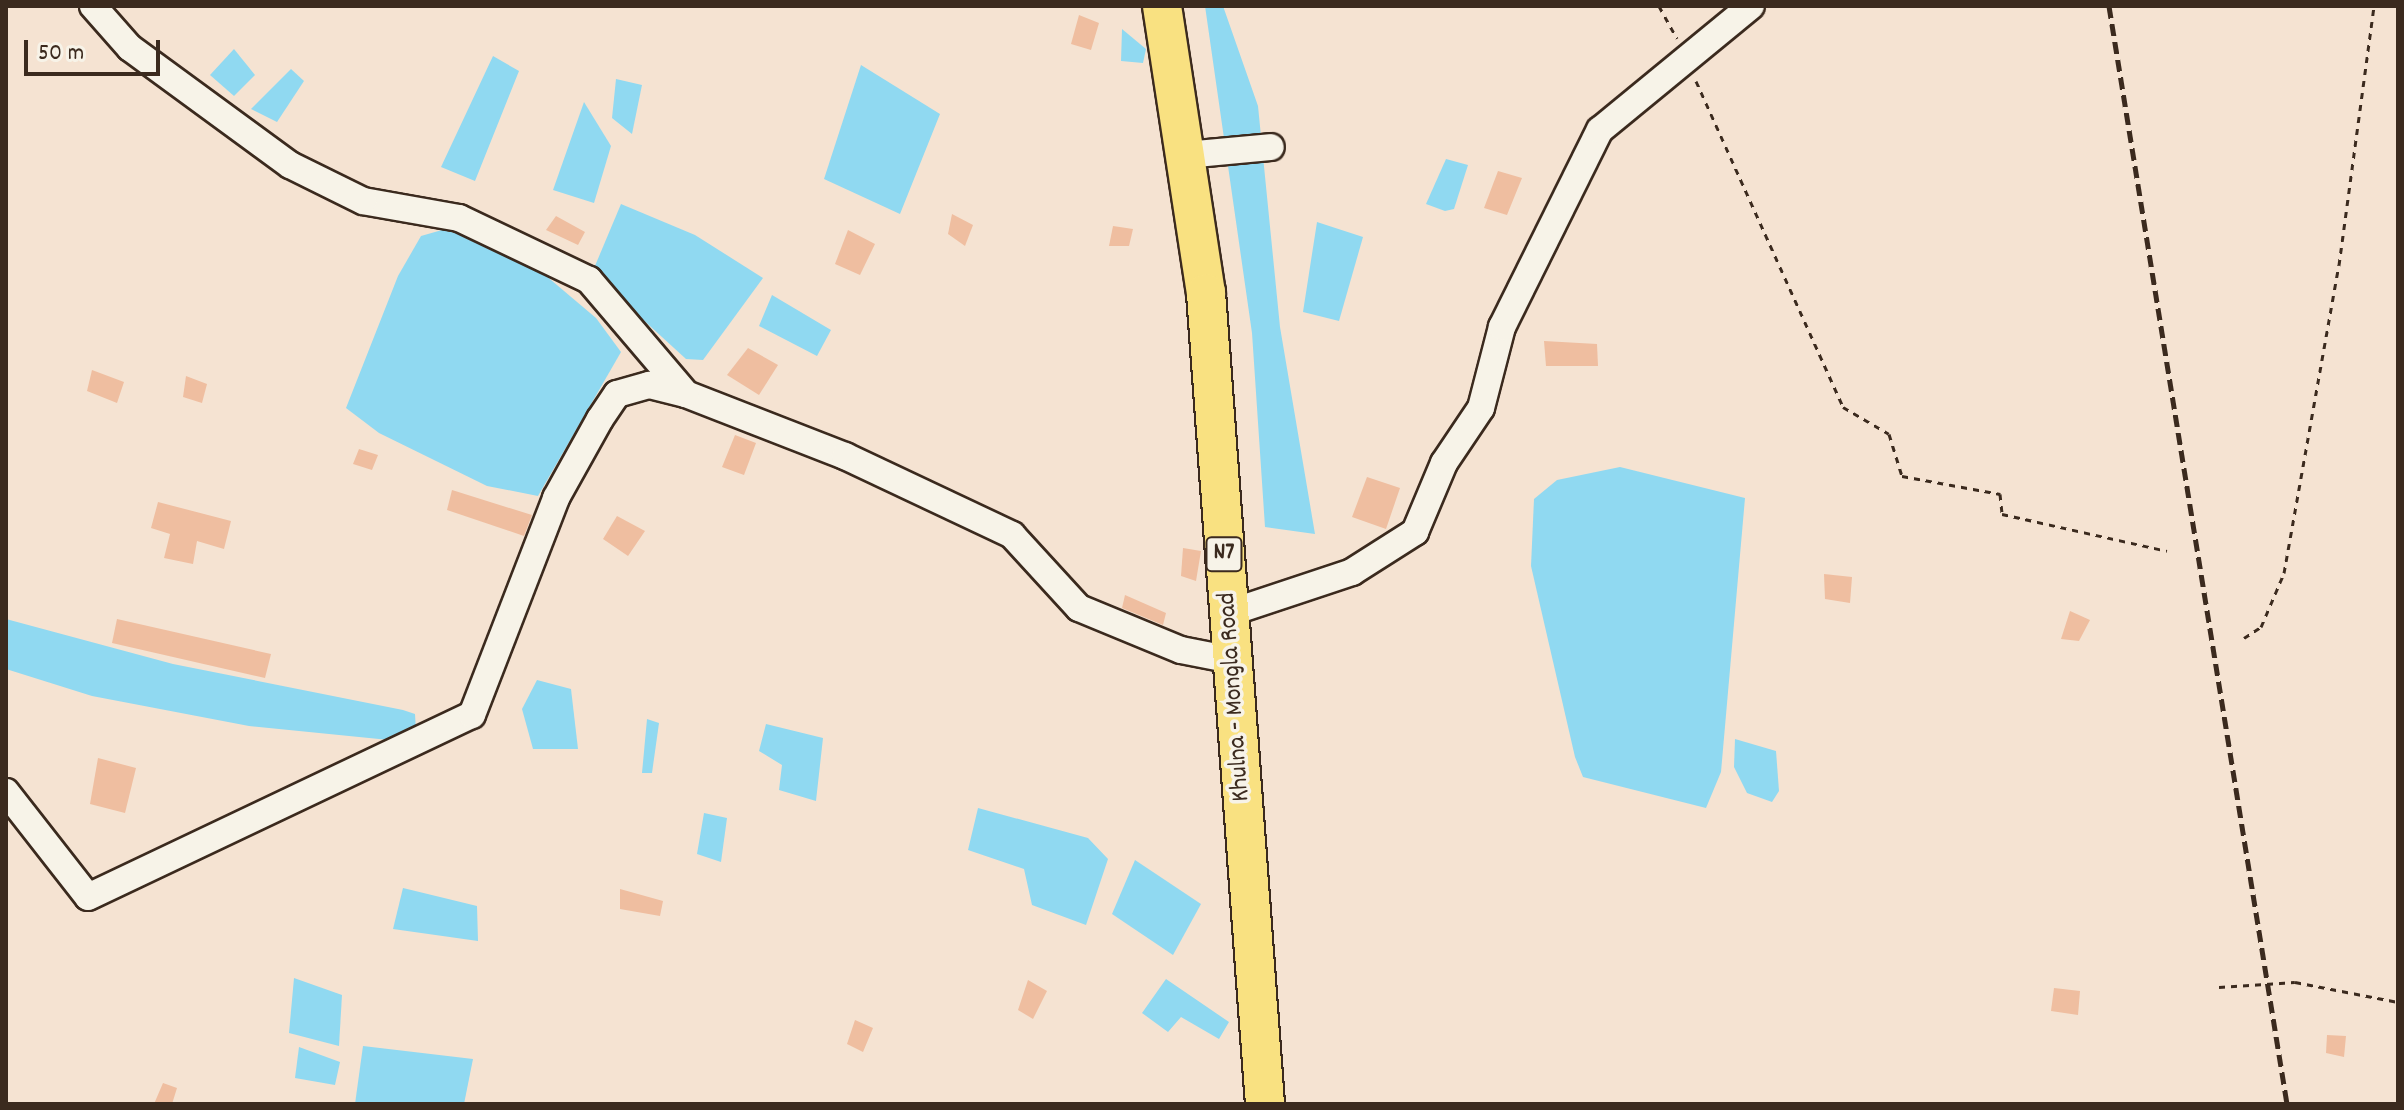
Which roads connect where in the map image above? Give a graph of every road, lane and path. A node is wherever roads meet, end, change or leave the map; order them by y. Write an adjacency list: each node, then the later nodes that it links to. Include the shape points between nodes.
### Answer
1 (93, 6): 9 (street, via 130,48 290,165 363,201 459,218 589,280)
2 (1162, 6): 8 (highway, Khulna - Mongla Road / N7)
3 (1659, 6): 6 (path)
4 (1751, 6): 6 (street)
5 (2374, 6): 12 (path, via 2287,558 2261,627)
6 (1687, 55): 10 (path, via 1724,154 1843,407 1889,434 1902,476 2000,494 2002,514); 11 (street, via 1600,130 1502,327 1481,408 1444,463 1415,532 1352,572)
7 (1271, 147): 8 (street)
8 (1185, 155): 11 (highway, Khulna - Mongla Road / N7, via 1206,293)
9 (686, 394): 13 (street, via 845,456 1012,535 1079,608 1181,650); 14 (street, via 649,385 617,394 556,498 472,715 88,897)
10 (2167, 551)
11 (1229, 613): 13 (highway, Khulna - Mongla Road / N7)
12 (2244, 638)
13 (1232, 660): 17 (highway, Khulna - Mongla Road / N7)
14 (6, 792)
15 (2219, 987): 16 (path, via 2295,982)
16 (2398, 1002)
17 (1265, 1104)

